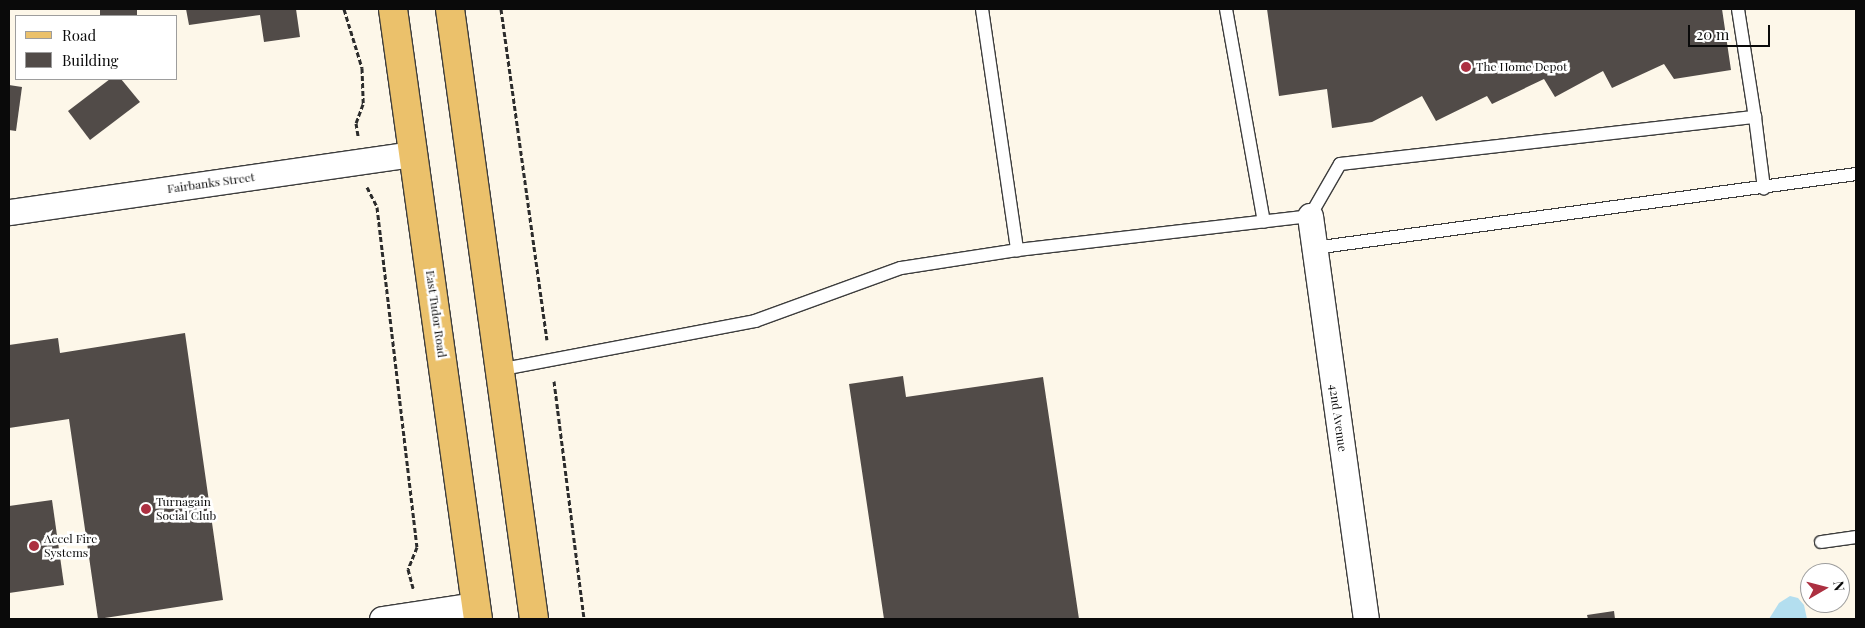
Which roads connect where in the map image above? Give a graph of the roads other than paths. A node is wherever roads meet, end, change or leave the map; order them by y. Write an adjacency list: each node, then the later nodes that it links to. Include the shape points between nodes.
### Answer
1 (393, 9): 7 (main road, East Tudor Road)
2 (450, 9): 15 (main road)
3 (982, 9): 14 (lane)
4 (1226, 9): 12 (lane)
5 (1738, 9): 6 (lane)
6 (1755, 117): 9 (lane); 11 (lane, via 1340,164)
7 (413, 154): 10 (street, Fairbanks Street); 18 (main road, East Tudor Road)
8 (1856, 174): 9 (lane)
9 (1764, 188): 13 (lane)
10 (9, 212)
11 (1310, 216): 12 (lane); 13 (street, 42nd Avenue)
12 (1264, 222): 14 (lane)
13 (1314, 248): 21 (street, 42nd Avenue)
14 (1016, 250): 15 (lane, via 901,268 755,321)
15 (498, 370): 20 (main road)
16 (1856, 537): 17 (lane)
17 (1821, 542)
18 (477, 612): 19 (street, via 419,613)
19 (382, 619)
20 (534, 619)
21 (1366, 619)

